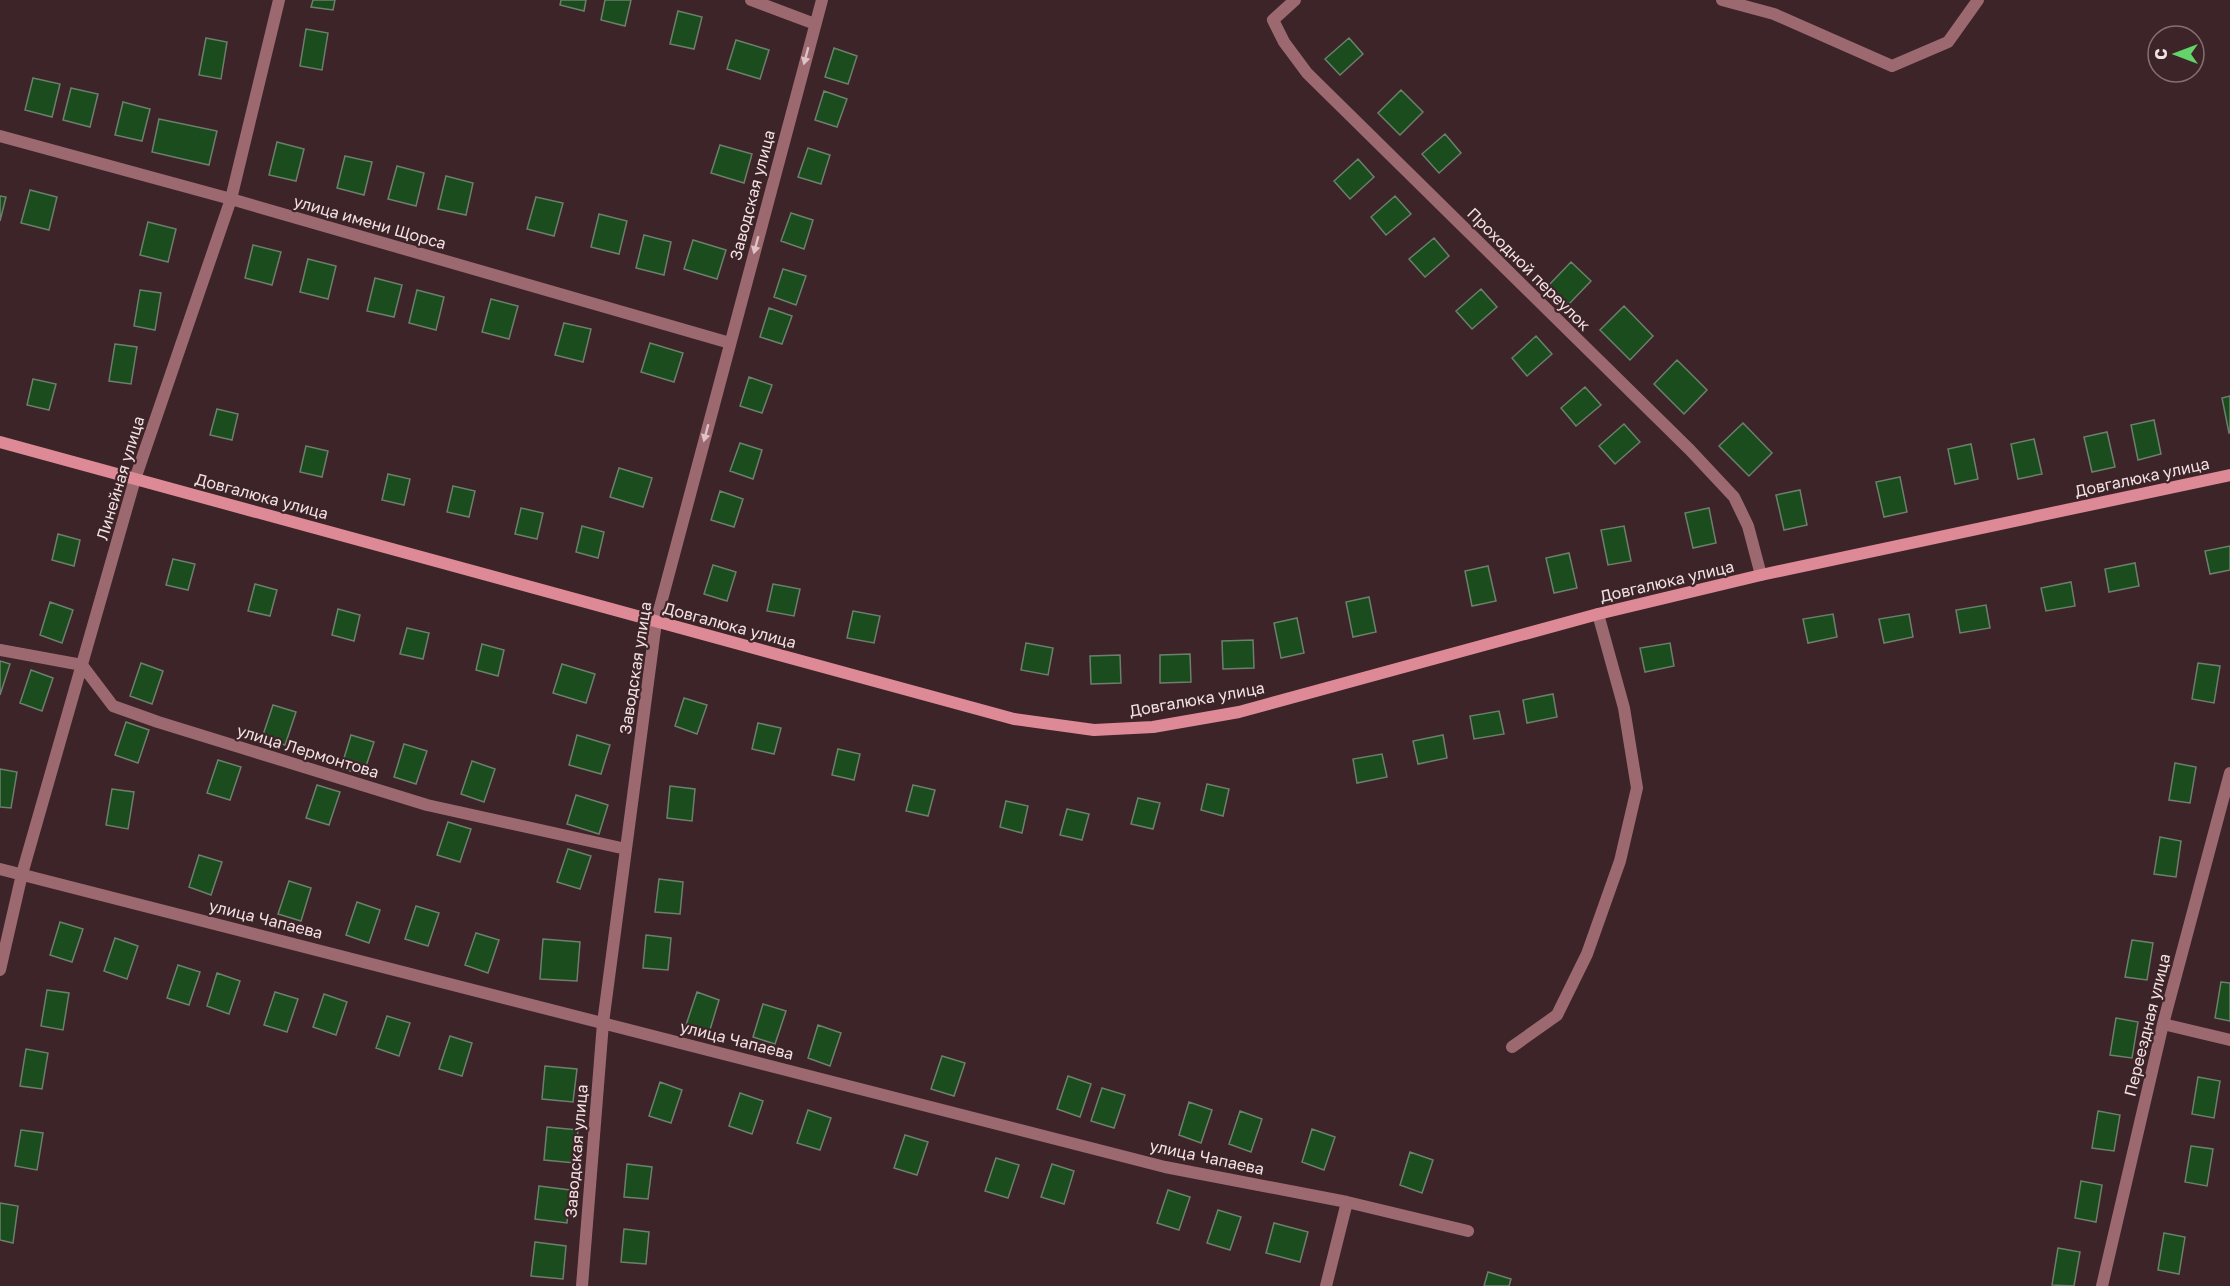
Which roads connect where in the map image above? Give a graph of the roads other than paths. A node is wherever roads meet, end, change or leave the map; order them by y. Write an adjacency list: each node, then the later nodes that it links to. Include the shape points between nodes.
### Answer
1 (279, 0): 9 (street, Линейная улица)
2 (751, 0): 7 (street)
3 (822, 0): 7 (street, Заводская улица)
4 (1295, 0): 14 (street, Проходной переулок, via 1273,20 1307,73 1734,497 1748,526)
5 (1722, 0): 6 (street, via 1774,14 1892,66 1948,42)
6 (1978, 0)
7 (815, 24): 10 (street, Заводская улица, one-way to 10)
8 (0, 136): 9 (street, улица имени Щорса)
9 (231, 199): 10 (street, улица имени Щорса); 13 (street, Линейная улица)
10 (730, 343): 16 (street, Заводская улица, one-way to 16)
11 (0, 442): 13 (street, Довгалюка улица)
12 (2230, 475): 14 (street, Довгалюка улица)
13 (135, 479): 16 (street, Довгалюка улица); 18 (street, Линейная улица)
14 (1761, 575): 15 (street, Довгалюка улица)
15 (1598, 614): 16 (street, Довгалюка улица, via 1239,712 1153,727 1094,730 1014,719); 27 (street, via 1624,708 1637,788 1620,861 1587,954 1557,1015)
16 (656, 622): 20 (street, Заводская улица)
17 (0, 650): 18 (street)
18 (82, 664): 20 (street, улица Лермонтова, via 113,706 158,722 427,805); 22 (street, Линейная улица)
19 (2230, 773): 25 (street, Переездная улица)
20 (626, 849): 24 (street, Заводская улица)
21 (0, 868): 22 (street, улица Чапаева)
22 (22, 874): 23 (street, Линейная улица); 24 (street, улица Чапаева)
23 (0, 970)
24 (603, 1023): 28 (street, улица Чапаева, via 1166,1167); 30 (street, Заводская улица)
25 (2163, 1024): 26 (street); 32 (street, Переездная улица)
26 (2230, 1040)
27 (1512, 1047)
28 (1347, 1202): 29 (street, улица Чапаева); 31 (street)
29 (1468, 1231)
30 (582, 1286)
31 (1326, 1286)
32 (2102, 1286)

